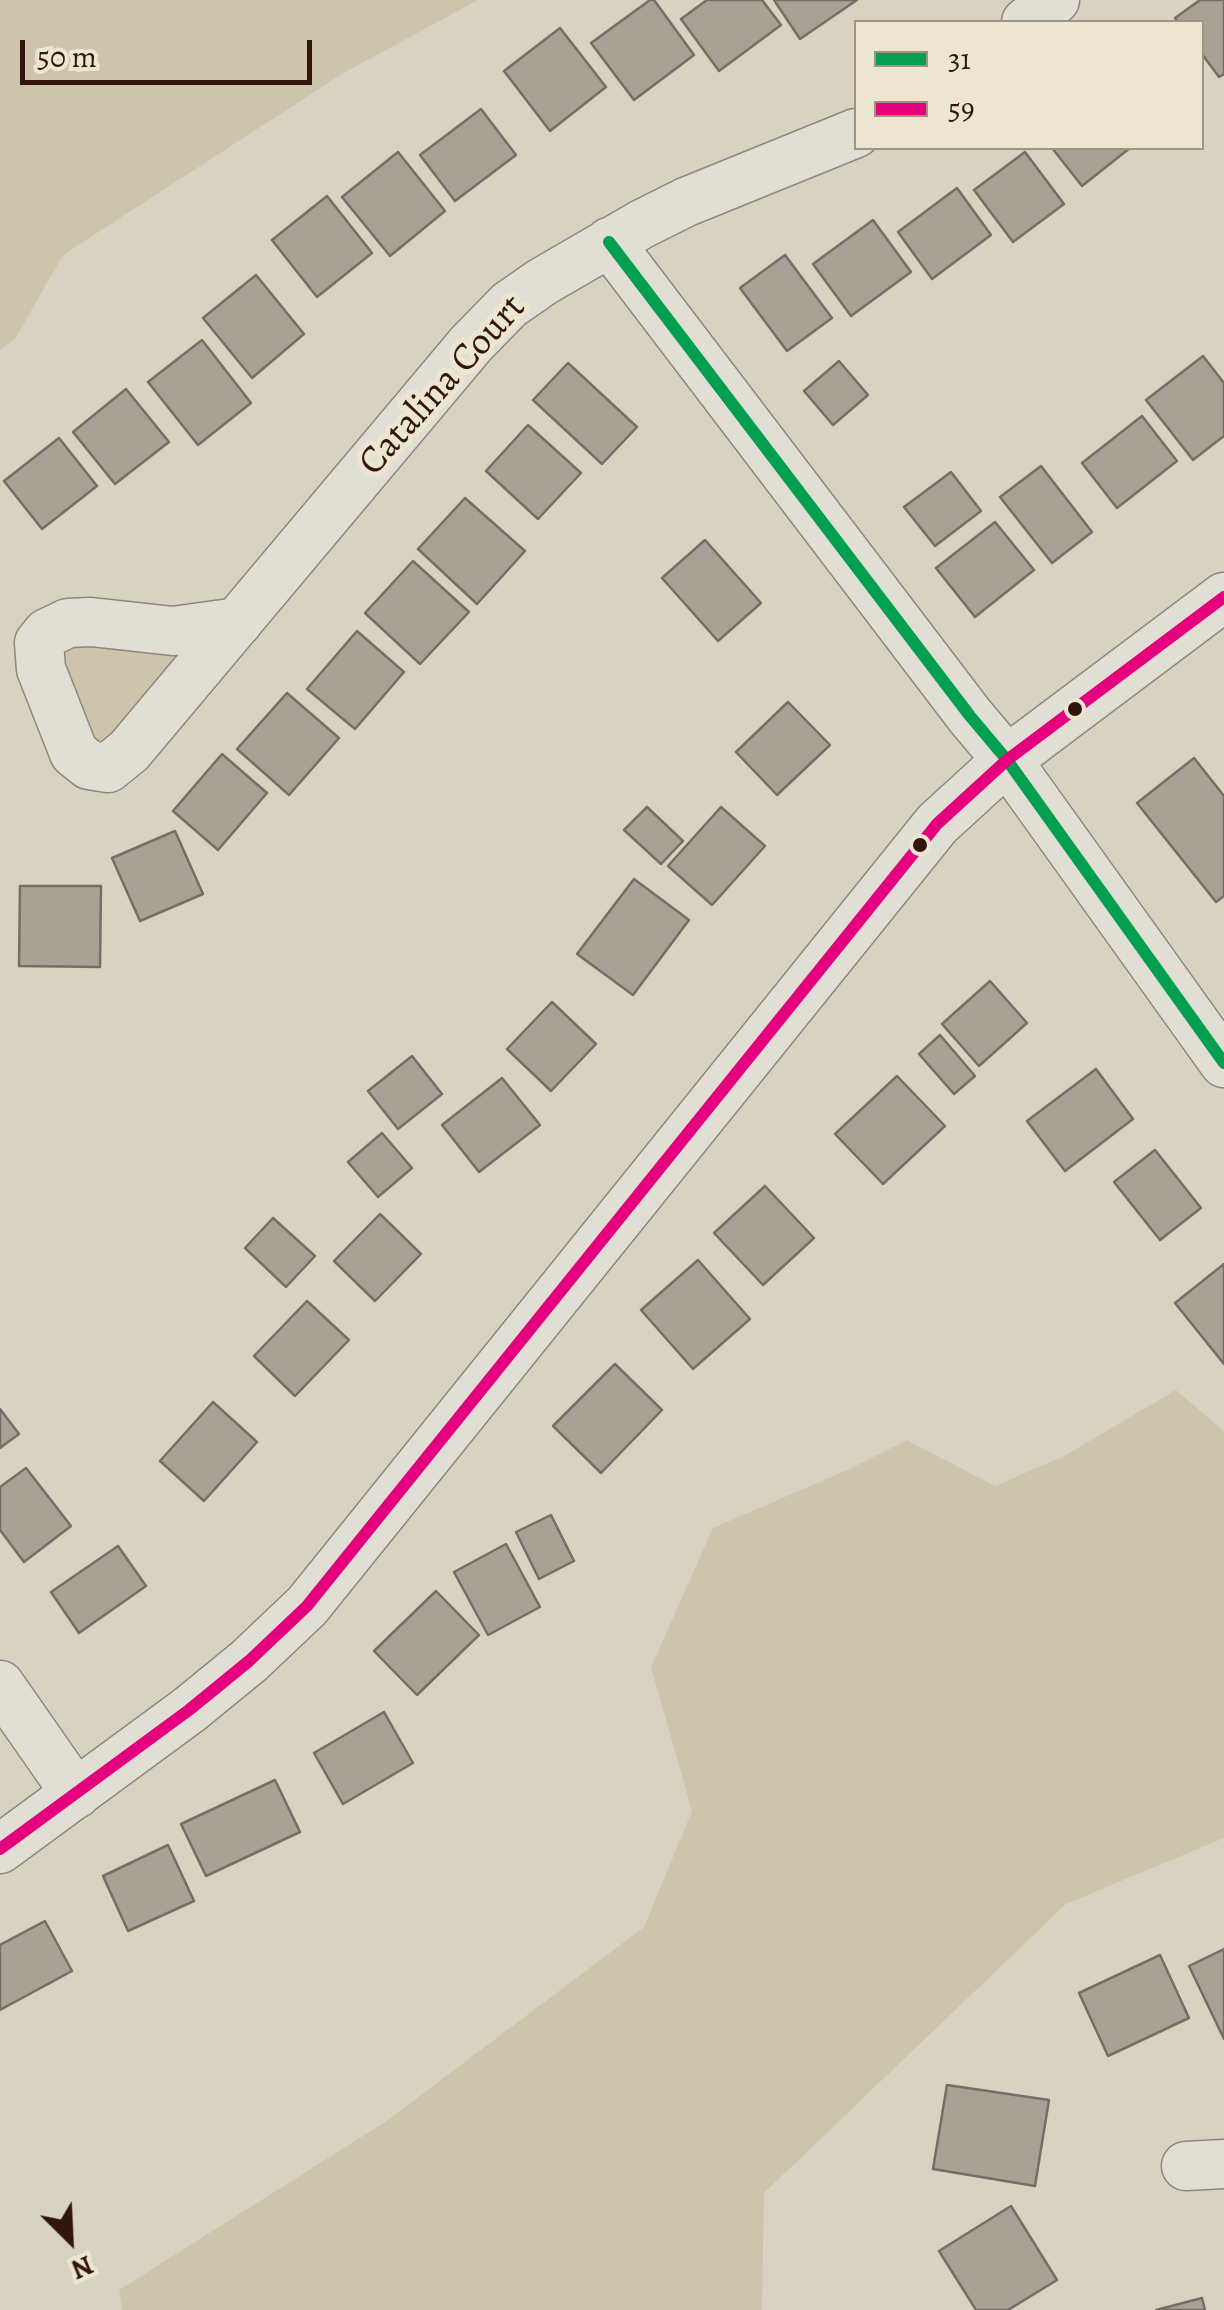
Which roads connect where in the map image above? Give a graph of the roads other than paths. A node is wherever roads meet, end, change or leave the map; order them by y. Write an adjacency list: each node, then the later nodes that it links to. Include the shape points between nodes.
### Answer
1 (1055, 0): 2 (street)
2 (1029, 20)
3 (854, 134): 4 (street, Catalina Court, via 686,202)
4 (610, 242): 6 (street, Catalina Court, via 542,282 471,344); 7 (street)
5 (1224, 597): 7 (street)
6 (238, 622)
7 (1007, 760): 8 (street); 10 (street, via 937,824 888,882 307,1606 250,1661)
8 (1224, 1063)
9 (0, 1686): 10 (street)
10 (76, 1794): 11 (street)
11 (0, 1849)

